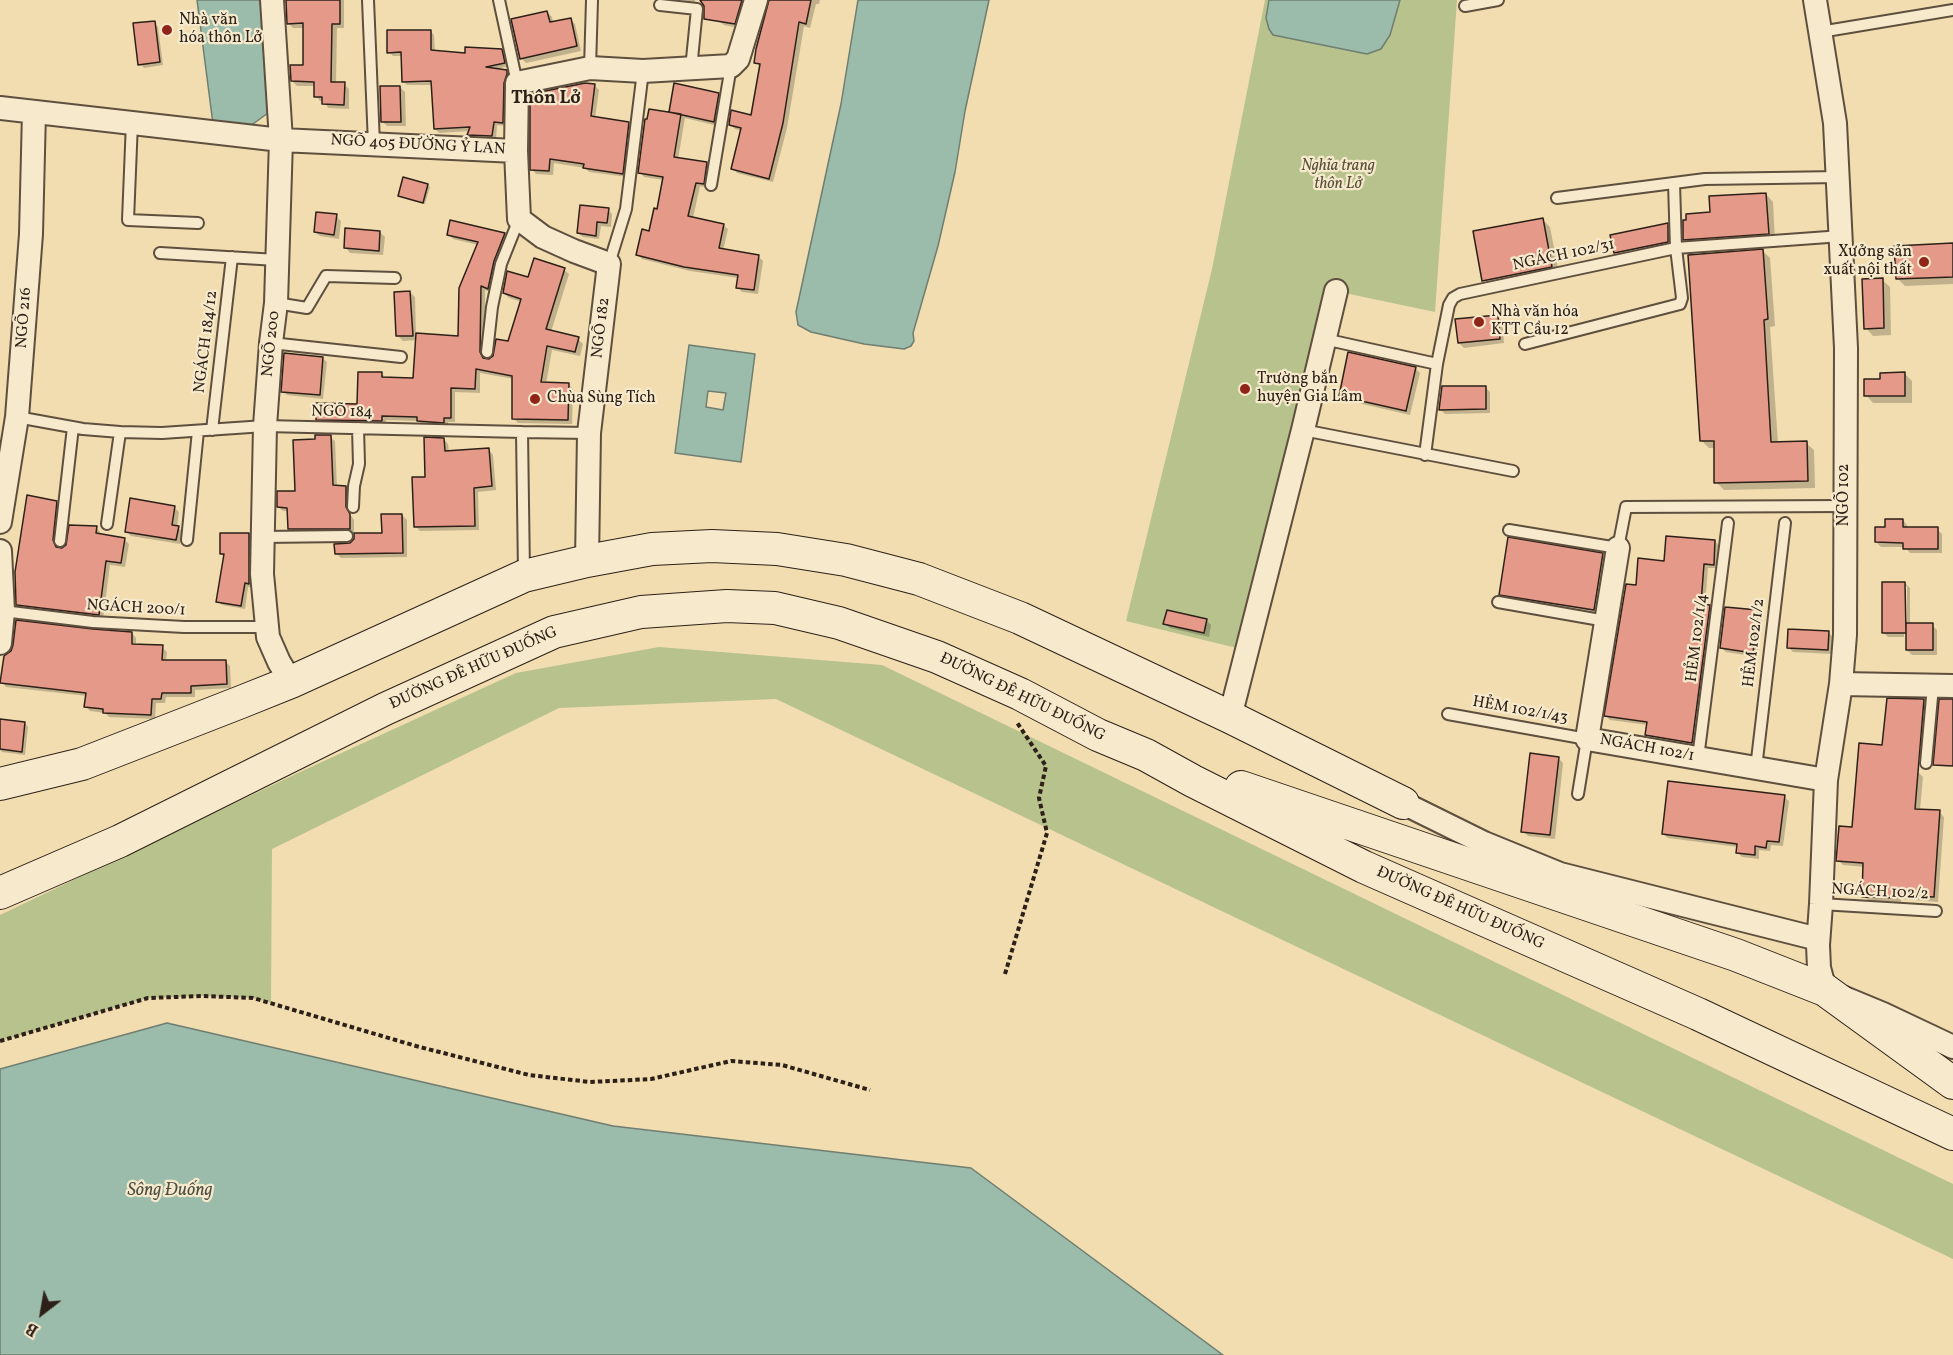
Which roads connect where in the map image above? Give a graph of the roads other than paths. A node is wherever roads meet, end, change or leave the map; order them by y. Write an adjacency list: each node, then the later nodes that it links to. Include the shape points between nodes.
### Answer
1 (272, 0): 20 (street, NGÕ 200)
2 (368, 0): 21 (lane)
3 (500, 0): 16 (lane)
4 (592, 0): 13 (lane)
5 (756, 0): 12 (street, via 738,59)
6 (1498, 0): 9 (lane)
7 (1815, 0): 11 (street, NGÕ 102)
8 (660, 5): 14 (lane, via 698,9)
9 (1465, 6)
10 (1953, 10): 11 (lane)
11 (1820, 32): 23 (street, NGÕ 102, via 1835,123)
12 (731, 66): 14 (street); 25 (lane)
13 (590, 68): 15 (street); 16 (street)
14 (691, 69): 15 (street)
15 (643, 71): 34 (lane, via 626,209)
16 (517, 83): 22 (street, NGÕ 405 ĐƯỜNG Ỷ LAN)
17 (0, 108): 18 (street, NGÕ 405 ĐƯỜNG Ỷ LAN)
18 (34, 112): 19 (street, NGÕ 405 ĐƯỜNG Ỷ LAN); 44 (street, NGÕ 216, via 31,234)
19 (132, 122): 20 (street, NGÕ 405 ĐƯỜNG Ỷ LAN); 28 (lane, via 128,220)
20 (281, 140): 21 (street, NGÕ 405 ĐƯỜNG Ỷ LAN); 33 (street, NGÕ 200)
21 (374, 144): 22 (street, NGÕ 405 ĐƯỜNG Ỷ LAN)
22 (516, 151): 27 (street)
23 (1839, 177): 24 (lane); 29 (street, NGÕ 102)
24 (1674, 183): 26 (lane); 30 (lane)
25 (711, 185)
26 (1557, 198)
27 (519, 219): 34 (street, via 543,237); 41 (lane, via 501,264)
28 (198, 224)
29 (1842, 236): 30 (lane, NGÁCH 102/31); 56 (street, NGÕ 102)
30 (1676, 248): 40 (lane, via 1680,304); 43 (lane, NGÁCH 102/31, via 1460,294 1449,305)
31 (160, 253): 32 (lane)
32 (232, 257): 33 (lane); 48 (lane, NGÁCH 184/12)
33 (277, 260): 37 (street, NGÕ 200)
34 (609, 264): 53 (street, NGÕ 182)
35 (395, 278): 37 (lane, via 326,276 307,308)
36 (1335, 291): 38 (street)
37 (276, 303): 39 (street, NGÕ 200)
38 (1324, 339): 43 (lane); 49 (street)
39 (271, 343): 42 (lane); 45 (street, NGÕ 200)
40 (1525, 344)
41 (487, 352)
42 (401, 357)
43 (1437, 364): 54 (lane, NGÁCH 102/31)
44 (17, 417): 46 (lane, NGÕ 184); 58 (street, NGÕ 216)
45 (265, 426): 47 (lane, NGÕ 184); 48 (lane, NGÕ 184); 64 (street, NGÕ 200)
46 (73, 427): 51 (lane, NGÕ 184); 66 (lane)
47 (358, 428): 52 (lane, NGÕ 184); 57 (lane)
48 (212, 430): 50 (lane, NGÕ 184)
49 (1303, 430): 54 (lane); 80 (street)
50 (198, 431): 51 (lane, NGÕ 184); 65 (lane)
51 (120, 432): 61 (lane)
52 (522, 432): 53 (lane, NGÕ 184); 70 (lane)
53 (590, 433): 69 (street, NGÕ 182)
54 (1425, 455): 55 (lane)
55 (1513, 471)
56 (1845, 506): 67 (lane, via 1626,507); 77 (street, NGÕ 102)
57 (353, 507)
58 (0, 522)
59 (1728, 523): 83 (lane, HẺM 102/1/4)
60 (1785, 523): 85 (lane, HẺM 102/1/2)
61 (107, 524)
62 (1509, 530): 67 (lane)
63 (347, 536): 64 (lane)
64 (263, 537): 74 (street, NGÕ 200)
65 (187, 540)
66 (60, 541)
67 (1618, 548): 73 (street, NGÁCH 102/1)
68 (0, 551): 72 (street)
69 (587, 561): 70 (main road); 80 (main road, via 652,549 712,546 777,549 846,560 919,579 1020,618)
70 (525, 576): 76 (main road)
71 (1498, 602): 73 (lane)
72 (3, 611): 74 (lane, NGÁCH 200/1, via 93,622); 75 (street)
73 (1606, 621): 81 (street, NGÁCH 102/1)
74 (267, 627): 76 (street, NGÕ 200, via 268,637)
75 (0, 643)
76 (291, 682): 87 (main road, via 82,764)
77 (1841, 684): 78 (street); 86 (street, NGÕ 102)
78 (1943, 686): 84 (lane)
79 (1448, 714): 81 (lane, HẺM 102/1/43)
80 (1230, 717): 89 (main road)
81 (1587, 739): 83 (street, NGÁCH 102/1); 88 (lane)
82 (1146, 755): 90 (main road, ĐƯỜNG ĐÊ HỮU ĐUỐNG, via 937,657 839,623 775,608 727,606 641,612 554,632 385,709 120,841); 94 (main road, via 1736,955); 97 (main road, ĐƯỜNG ĐÊ HỮU ĐUỐNG, via 1364,867 1698,1014)
83 (1698, 758): 85 (street, NGÁCH 102/1)
84 (1926, 763)
85 (1756, 768): 86 (street, NGÁCH 102/1)
86 (1826, 780): 91 (street, NGÕ 102)
87 (0, 784)
88 (1578, 794)
89 (1403, 803): 93 (street, via 1484,843 1560,874)
90 (0, 893)
91 (1821, 904): 92 (lane, NGÁCH 102/2); 93 (street, NGÕ 102)
92 (1936, 911)
93 (1818, 939): 94 (street, NGÕ 102)
94 (1825, 990): 95 (street); 96 (main road)
95 (1953, 1047)
96 (1953, 1083)
97 (1953, 1134)

